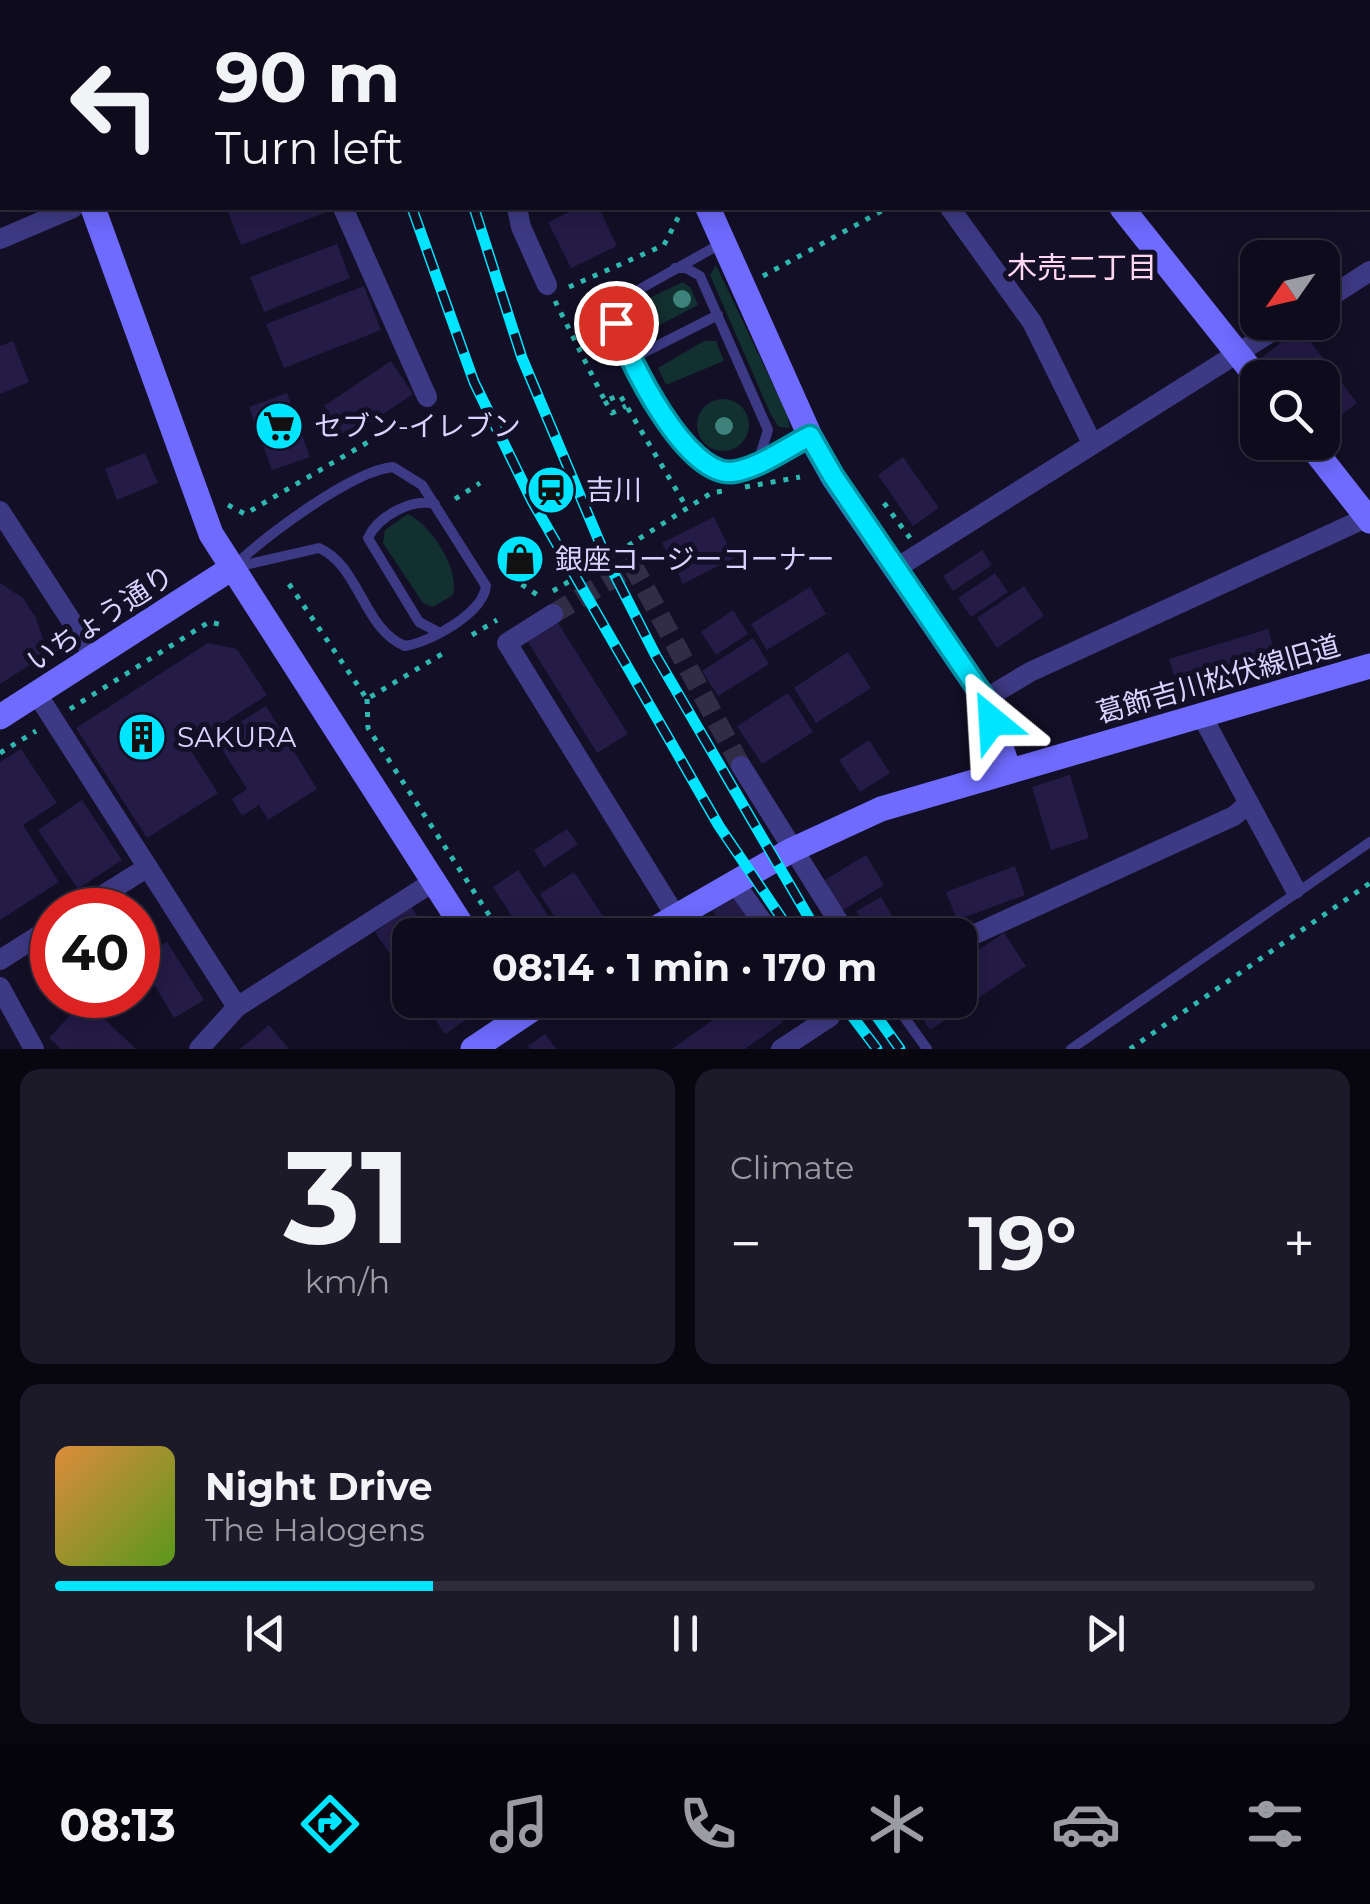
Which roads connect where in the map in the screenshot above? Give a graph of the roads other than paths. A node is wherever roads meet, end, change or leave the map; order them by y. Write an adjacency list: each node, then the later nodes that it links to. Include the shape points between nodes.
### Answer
1 (68, 210): 8 (street)
2 (93, 210): 27 (street, via 205,521)
3 (344, 210): 19 (street)
4 (517, 210): 12 (street)
5 (709, 210): 9 (street)
6 (951, 210): 21 (street, via 1032,322)
7 (1124, 210): 16 (street)
8 (0, 240)
9 (723, 243): 10 (lane); 20 (street)
10 (674, 268): 14 (lane, via 700,276); 17 (lane, via 624,298 617,310 621,338)
11 (1370, 271): 13 (street)
12 (547, 285)
13 (1340, 290)
14 (718, 314): 17 (lane); 23 (lane, via 768,430 763,456)
15 (1257, 340): 16 (street)
16 (1237, 352): 18 (street); 21 (street)
17 (633, 358): 23 (lane, via 694,458 720,471)
18 (1243, 360)
19 (427, 396)
20 (810, 436): 23 (lane); 28 (street)
21 (1091, 442): 28 (street)
22 (1322, 460): 26 (street)
23 (754, 464)
24 (435, 504): 27 (lane, via 410,473 380,468 267,535); 30 (lane, via 486,586 478,604); 30 (lane, via 411,502 368,538 418,622)
25 (0, 511): 31 (street)
26 (1369, 518): 34 (street, via 1013,680)
27 (232, 568): 30 (lane, via 319,548 335,559 397,642 418,644); 31 (street, いちょう通り); 43 (street)
28 (895, 568): 34 (street)
29 (553, 614): 47 (street, via 508,643)
30 (438, 632)
31 (94, 656): 33 (street, いちょう通り)
32 (1370, 666): 35 (street, 葛飾吉川松伏線旧道)
33 (37, 694): 36 (street, いちょう通り); 42 (street)
34 (985, 699): 38 (street)
35 (1202, 716): 38 (street, 葛飾吉川松伏線旧道); 39 (street)
36 (0, 717)
37 (742, 766): 41 (street)
38 (1009, 771): 41 (street, 葛飾吉川松伏線旧道, via 881,809)
39 (1249, 803): 46 (street); 52 (street, via 1234,816)
40 (1370, 842): 46 (lane)
41 (790, 851): 44 (street, 葛飾吉川松伏線旧道); 51 (street)
42 (148, 867): 45 (street); 56 (street)
43 (433, 882): 48 (street); 56 (street)
44 (734, 882): 47 (street, 葛飾吉川松伏線旧道); 50 (street)
45 (115, 888)
46 (1296, 890): 65 (lane)
47 (675, 915): 49 (street, 葛飾吉川松伏線旧道)
48 (457, 918)
49 (670, 918)
50 (760, 918)
51 (835, 918)
52 (977, 933)
53 (30, 941): 54 (street)
54 (0, 960)
55 (0, 988): 60 (street)
56 (237, 1007): 61 (street)
57 (506, 1018): 62 (street)
58 (828, 1018): 63 (street)
59 (905, 1018): 64 (lane)
60 (34, 1049)
61 (199, 1049)
62 (473, 1049)
63 (781, 1049)
64 (927, 1049)
65 (1071, 1049)

